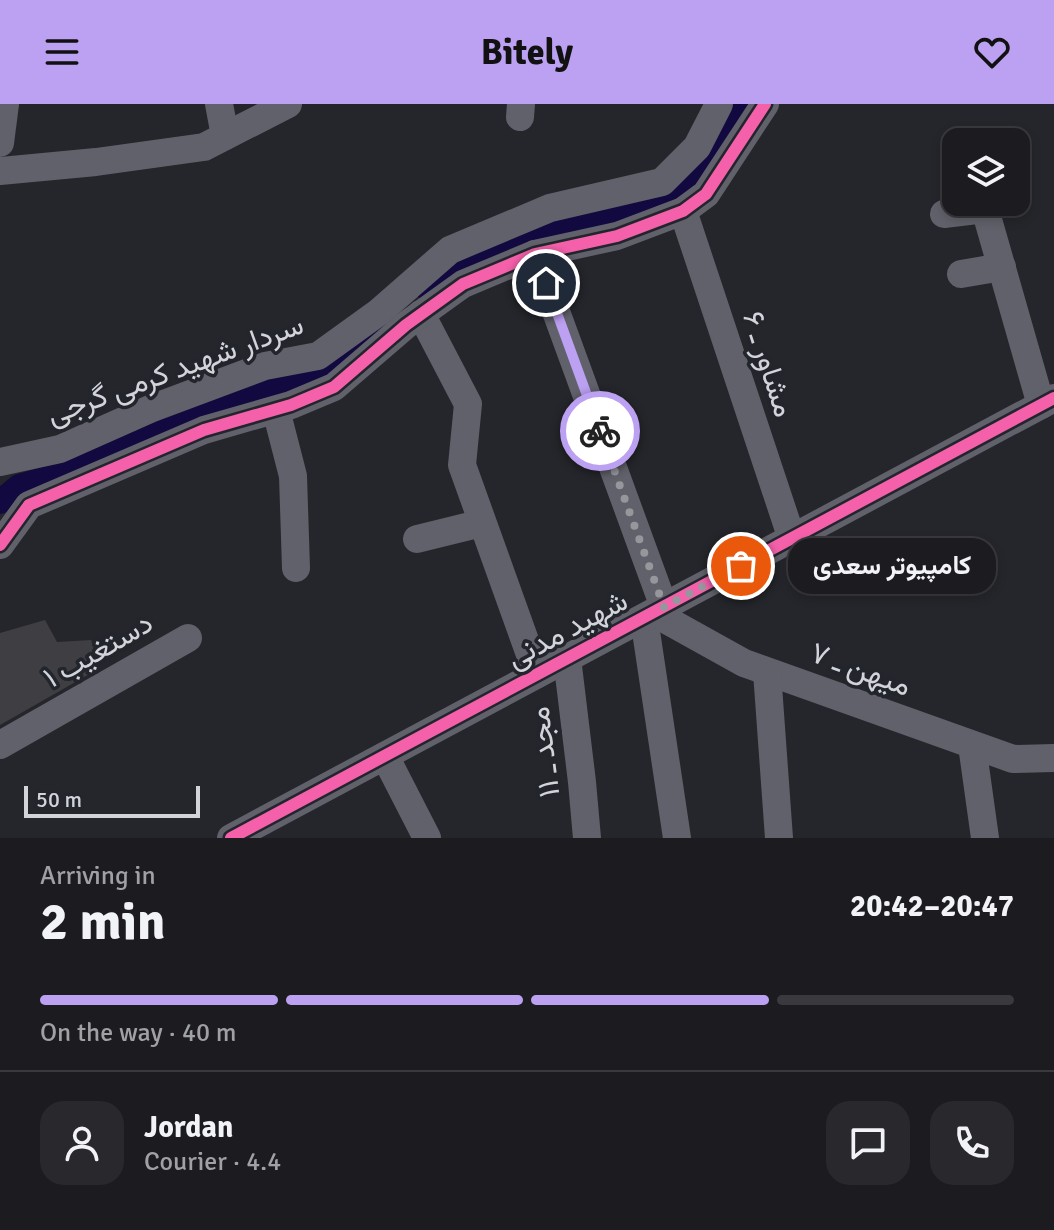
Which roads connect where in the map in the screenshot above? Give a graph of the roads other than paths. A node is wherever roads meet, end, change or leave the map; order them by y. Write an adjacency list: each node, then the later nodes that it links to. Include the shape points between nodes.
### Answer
1 (5, 104): 7 (street)
2 (219, 104): 6 (street)
3 (288, 104): 6 (street)
4 (719, 104): 15 (street, سردار شهید کرمی گرجی, via 697,147 662,182 550,208 450,250)
5 (765, 104): 9 (street, via 706,194)
6 (225, 136): 8 (street, via 204,147)
7 (0, 143)
8 (0, 171)
9 (683, 211): 11 (street, via 617,236); 22 (street, مشاور ـ ۶)
10 (987, 216): 12 (street)
11 (535, 254): 14 (street, via 463,284); 25 (street)
12 (1002, 267): 13 (street); 17 (street)
13 (961, 274)
14 (421, 314): 16 (street); 20 (street, via 468,404 462,465)
15 (350, 333): 16 (street); 19 (street, سردار شهید کرمی گرجی, via 318,356 265,366 60,449)
16 (373, 354): 18 (street, via 334,387)
17 (1048, 402): 22 (street, شهید مدنی)
18 (276, 410): 23 (street, via 204,430 29,505); 24 (street, via 293,476)
19 (0, 462)
20 (482, 523): 21 (street); 29 (street)
21 (417, 539)
22 (792, 539): 25 (street, شهید مدنی)
23 (0, 545)
24 (296, 568)
25 (654, 613): 27 (street, شهید مدنی); 28 (street, میهن ـ ۷); 37 (street)
26 (188, 638): 30 (street, دستغیب ۱)
27 (567, 658): 29 (street, شهید مدنی); 36 (street, مجد ـ ۱۱)
28 (767, 672): 31 (street, میهن ـ ۷); 38 (street)
29 (537, 674): 32 (street, شهید مدنی)
30 (0, 745)
31 (972, 745): 33 (street, میهن ـ ۷, via 1013,759); 39 (street)
32 (385, 756): 34 (street, شهید مدنی); 35 (street)
33 (1054, 758)
34 (240, 836)
35 (427, 838)
36 (587, 838)
37 (677, 838)
38 (779, 838)
39 (985, 838)

